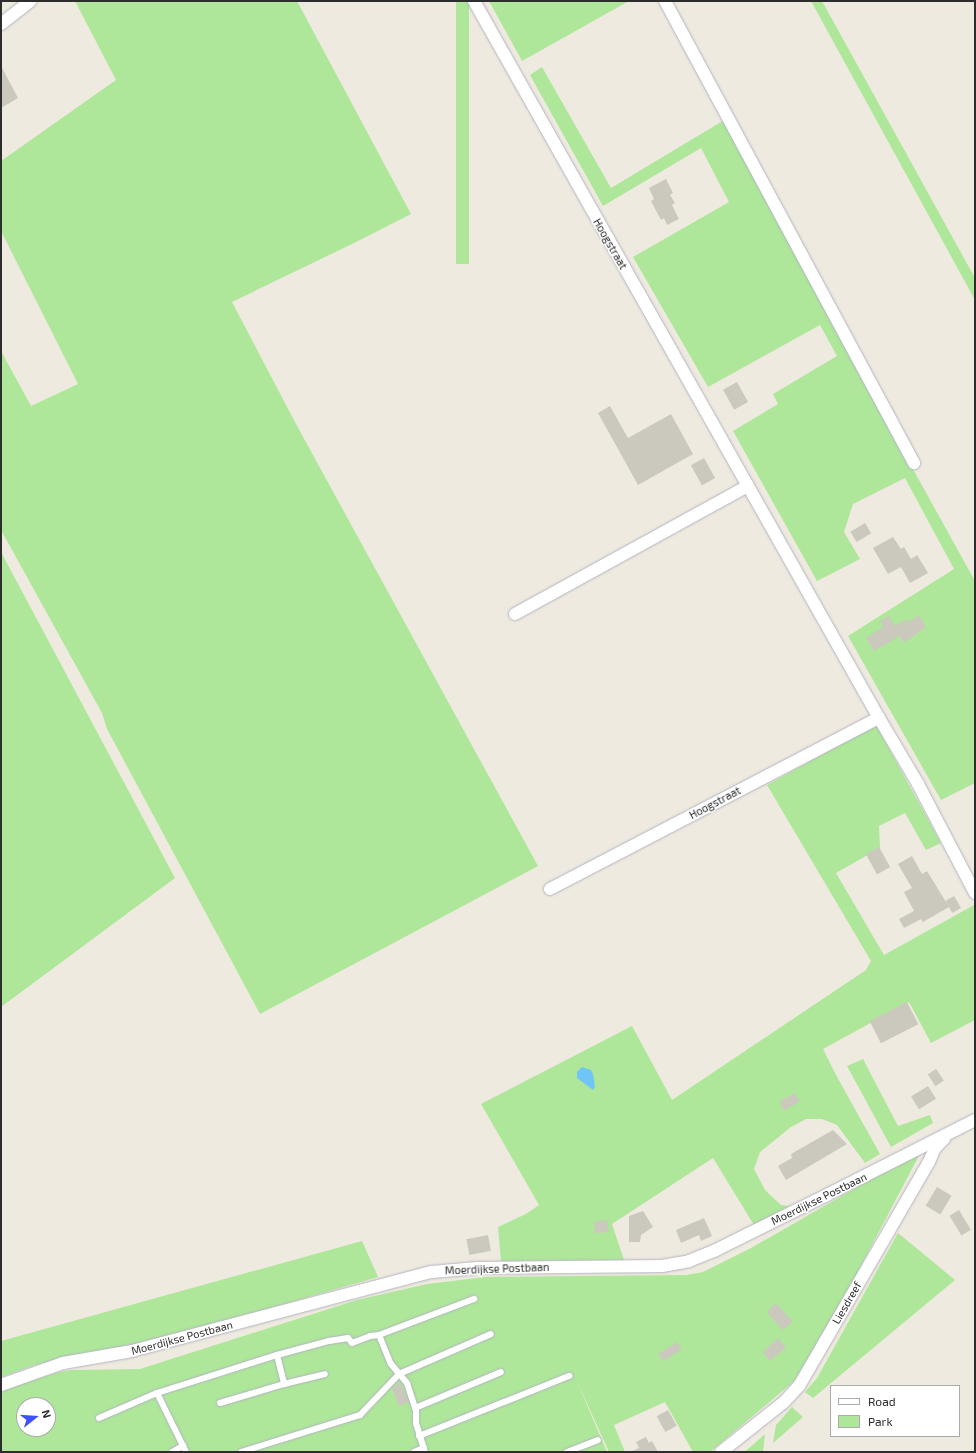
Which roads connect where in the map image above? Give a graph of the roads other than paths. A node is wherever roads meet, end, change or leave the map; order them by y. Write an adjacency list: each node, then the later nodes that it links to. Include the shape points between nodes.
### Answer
1 (30, 1): 4 (street)
2 (474, 1): 6 (street, Hoogstraat)
3 (665, 1): 5 (street)
4 (1, 24)
5 (914, 463)
6 (748, 486): 7 (street); 8 (street, Hoogstraat)
7 (515, 614)
8 (879, 718): 9 (street, Hoogstraat); 10 (street, Hoogstraat, via 918,784)
9 (550, 889)
10 (975, 893)
11 (975, 1120): 12 (street, Moerdijkse Postbaan)
12 (949, 1134): 22 (street, Moerdijkse Postbaan, via 689,1261 662,1266 478,1268 432,1272 132,1351 63,1363); 35 (street, Liesdreef, via 935,1148 799,1386 784,1402)
13 (474, 1299): 15 (lane)
14 (491, 1334): 19 (lane)
15 (379, 1335): 16 (lane, via 352,1343 348,1338 329,1341); 19 (lane, via 391,1364)
16 (277, 1355): 21 (lane); 23 (lane)
17 (500, 1372): 25 (lane)
18 (325, 1374): 21 (lane)
19 (399, 1374): 25 (lane, via 407,1383); 32 (lane, via 360,1415)
20 (569, 1376): 27 (lane)
21 (284, 1384): 24 (lane)
22 (1, 1385)
23 (157, 1393): 26 (lane); 29 (lane)
24 (220, 1403)
25 (415, 1408): 27 (lane)
26 (99, 1418)
27 (419, 1436): 30 (lane)
28 (598, 1440): 34 (lane)
29 (184, 1449): 31 (lane)
30 (425, 1450): 33 (lane)
31 (172, 1452)
32 (241, 1452)
33 (414, 1452)
34 (567, 1452)
35 (721, 1452)

